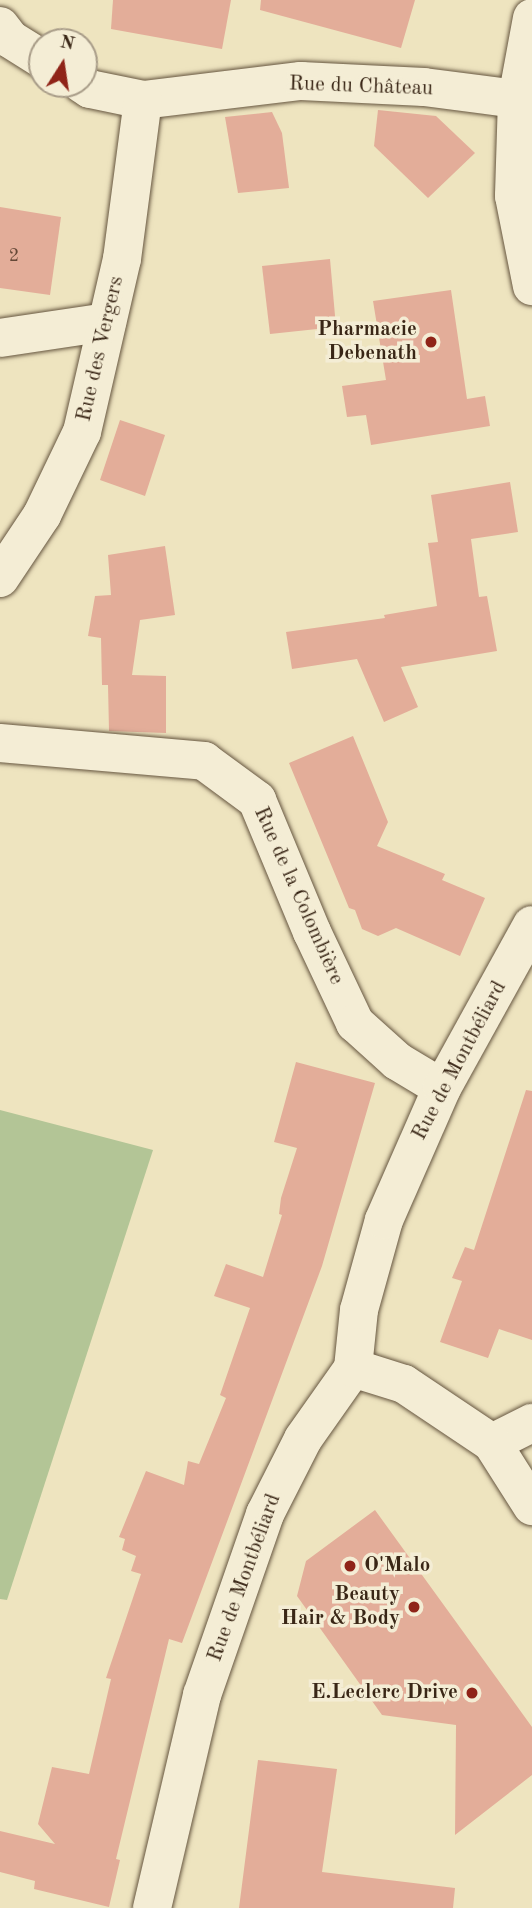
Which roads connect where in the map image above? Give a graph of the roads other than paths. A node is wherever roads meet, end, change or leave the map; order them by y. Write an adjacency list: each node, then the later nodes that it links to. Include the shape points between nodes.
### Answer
1 (532, 18): 5 (street)
2 (0, 26): 3 (street, via 10,40)
3 (28, 51)
4 (98, 91): 6 (street, Rue du Château)
5 (517, 99): 6 (street, Rue du Château, via 424,87 301,81); 7 (street, via 514,196)
6 (143, 100): 8 (street, Rue des Vergers, via 122,259)
7 (532, 286)
8 (107, 322): 9 (street); 10 (street, Rue des Vergers, via 82,432 42,515)
9 (0, 338)
10 (0, 578)
11 (0, 743): 13 (street, Rue de la Colombière, via 204,761 257,800 355,1023 397,1061)
12 (532, 925): 13 (street, Rue de Montbéliard)
13 (442, 1088): 14 (street, Rue de Montbéliard, via 384,1220 359,1310)
14 (353, 1368): 16 (street, via 404,1384); 18 (street, Rue de Montbéliard, via 303,1439 265,1514 202,1695)
15 (532, 1423): 16 (street)
16 (492, 1443): 17 (street)
17 (532, 1506)
18 (152, 1908)

